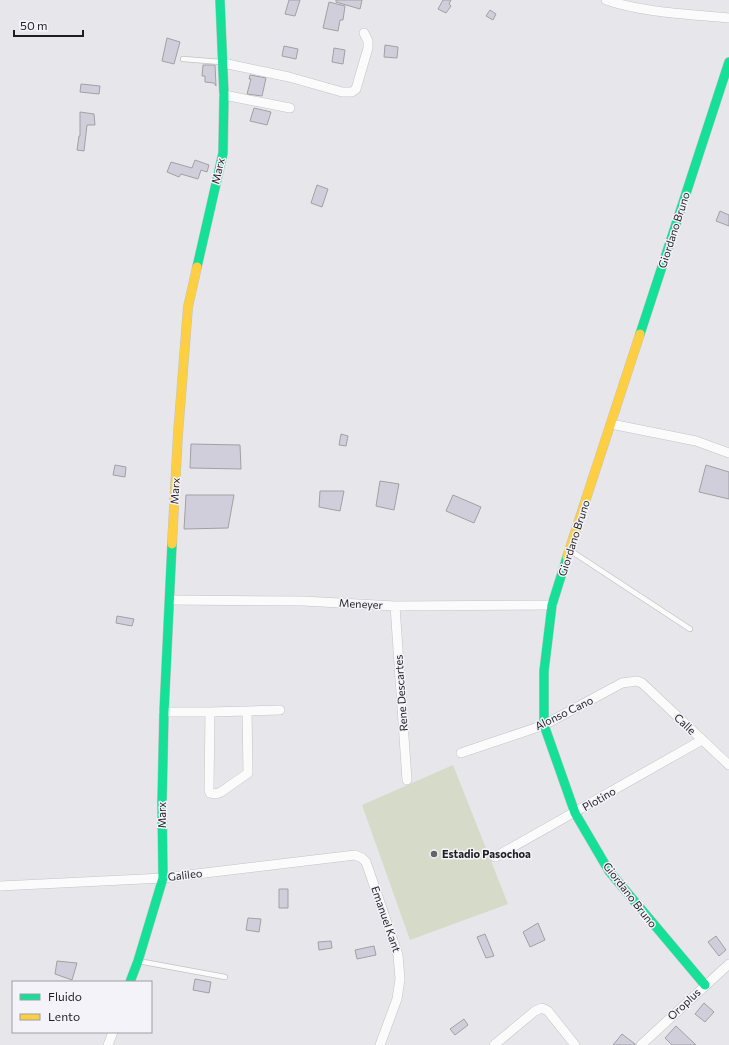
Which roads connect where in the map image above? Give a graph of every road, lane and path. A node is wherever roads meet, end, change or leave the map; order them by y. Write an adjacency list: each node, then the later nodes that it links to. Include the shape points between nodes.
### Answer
1 (220, 0): 6 (street, Marx)
2 (606, 0): 3 (street, via 623,6 657,11)
3 (729, 18)
4 (364, 33): 6 (street, via 368,48 356,89 352,92 342,92)
5 (183, 59): 6 (lane)
6 (223, 62): 8 (street, Marx)
7 (729, 62): 10 (street, Giordano Bruno)
8 (224, 94): 9 (street); 13 (street, Marx, via 222,153 186,321)
9 (290, 108)
10 (611, 424): 11 (street, via 696,441); 12 (street, Giordano Bruno)
11 (729, 453)
12 (570, 550): 14 (street, Giordano Bruno); 16 (lane)
13 (170, 600): 15 (street, Meneyer, via 302,601); 20 (street, Marx)
14 (552, 605): 15 (street, Meneyer); 22 (street, Giordano Bruno, via 544,671)
15 (395, 606): 26 (street, Rene Descartes)
16 (690, 629)
17 (642, 684): 22 (street, Alonso Cano, via 637,681 622,683); 23 (street, Calle)
18 (280, 710): 19 (street)
19 (248, 711): 21 (street); 21 (street, via 248,773 216,794 210,793 209,790)
20 (164, 712): 21 (street); 30 (street, Marx)
21 (210, 712)
22 (544, 725): 24 (street, Alonso Cano); 27 (street, Giordano Bruno)
23 (702, 740): 25 (street, Calle); 27 (street, Plotino)
24 (462, 753)
25 (729, 765)
26 (407, 780)
27 (575, 813): 28 (street, Plotino); 36 (street, Giordano Bruno, via 609,871)
28 (495, 857)
29 (366, 862): 30 (street, Galileo, via 355,855); 39 (street, Emanuel Kant, via 398,955 400,979 397,1000)
30 (163, 878): 31 (street, Galileo); 32 (street, Marx)
31 (0, 886)
32 (138, 961): 34 (lane); 35 (street, Marx)
33 (729, 964): 36 (street, Oroplus)
34 (225, 977)
35 (130, 981)
36 (705, 985): 42 (street, Oroplus)
37 (113, 1033): 38 (street)
38 (108, 1045)
39 (380, 1045)
40 (494, 1045): 41 (street, via 542,1008 548,1011)
41 (575, 1045)
42 (641, 1045)

